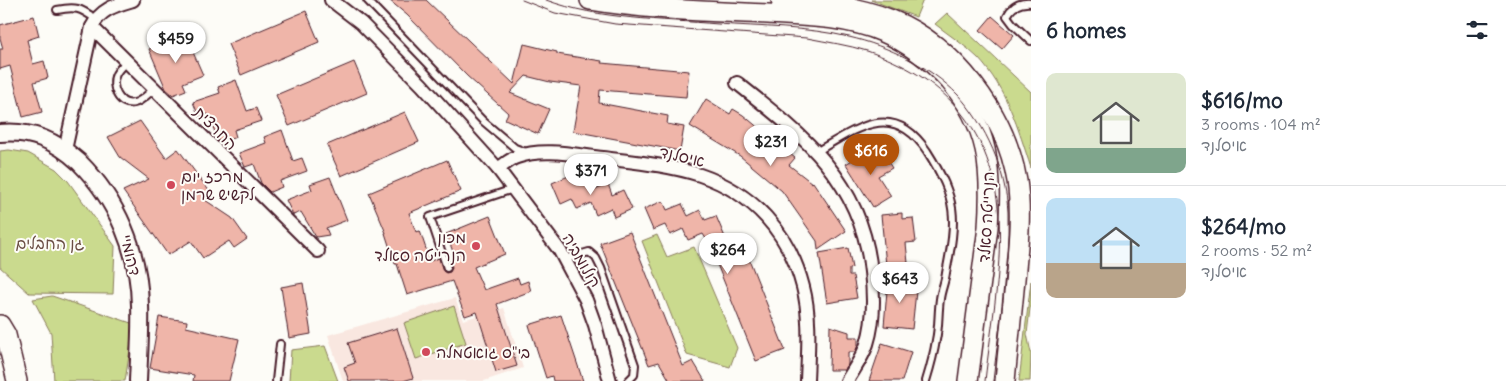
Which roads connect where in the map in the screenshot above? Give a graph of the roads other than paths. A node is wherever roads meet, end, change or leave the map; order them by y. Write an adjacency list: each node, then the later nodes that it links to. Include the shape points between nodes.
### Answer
1 (133, 0): 7 (street)
2 (331, 0): 18 (street, קולומביה, via 361,23 416,78)
3 (367, 0): 17 (lane, via 483,121 515,148)
4 (590, 0): 33 (main road, הנרייטה סאלד, via 632,6 805,16 853,23 906,43 944,75 971,111 989,162 988,219)
5 (781, 0): 34 (main road, הנרייטה סאלד, via 835,5 893,20 936,47 960,69 991,111 1011,159 1019,202)
6 (1031, 2): 10 (lane, via 1013,7 1007,16)
7 (112, 3): 9 (street)
8 (57, 10): 9 (lane, via 81,8)
9 (94, 23): 11 (street, החרצית); 15 (street)
10 (1031, 40)
11 (126, 62): 13 (street, החרצית); 13 (lane, via 115,75 117,95 123,101 132,104)
12 (738, 83): 16 (street, via 790,125)
13 (154, 89): 20 (street, החרצית)
14 (0, 132): 15 (street, דהומיי, via 33,134)
15 (65, 150): 26 (street, דהומיי, via 91,174 107,195 128,238 140,303)
16 (816, 152): 31 (street, via 854,206 870,257 873,287 867,344); 32 (lane, via 864,126 898,124 919,140 944,181 953,206 954,226 940,298 936,340)
17 (530, 154): 18 (street, איסלנד, via 516,157); 30 (street, איסלנד, via 549,152 680,170 716,182 749,200 775,225 803,287 807,321)
18 (498, 169): 19 (street, קולומביה)
19 (514, 189): 21 (street, קולומביה); 22 (lane, via 430,217)
20 (318, 251)
21 (565, 259): 28 (street, קולומביה, via 586,300); 29 (lane, via 589,252 602,268 635,365 634,375)
22 (447, 268)
23 (0, 325): 25 (main road, via 6,335)
24 (280, 344): 27 (lane)
25 (17, 381)
26 (138, 381)
27 (276, 381)
28 (610, 381)
29 (628, 381)
30 (807, 381)
31 (847, 381)
32 (926, 381)
33 (968, 381)
34 (1005, 381)

